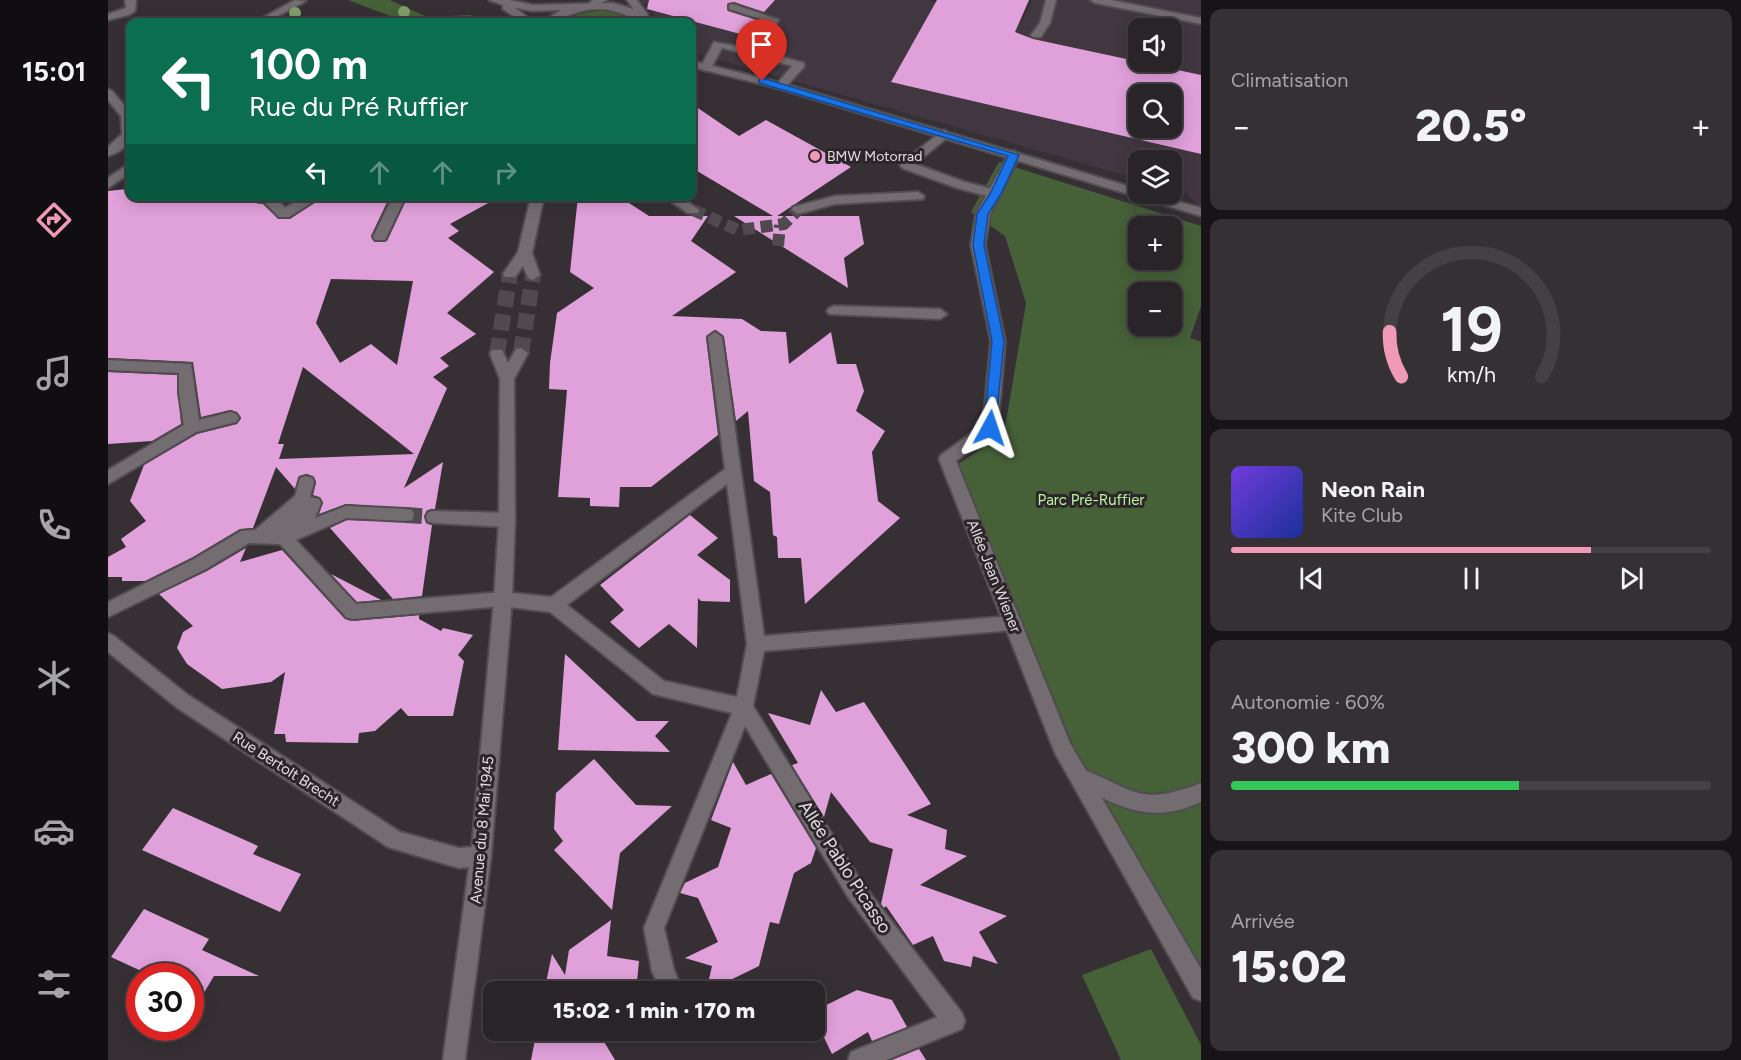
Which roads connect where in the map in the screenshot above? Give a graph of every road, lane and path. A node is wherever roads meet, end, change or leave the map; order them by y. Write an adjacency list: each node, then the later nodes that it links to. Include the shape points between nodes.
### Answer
1 (130, 0): 10 (street, via 131,9)
2 (632, 0): 15 (street)
3 (1051, 0): 18 (street)
4 (1095, 0): 16 (street)
5 (301, 1): 11 (street)
6 (498, 1): 8 (street, via 533,8); 12 (street)
7 (597, 2): 8 (street); 14 (street, via 625,7)
8 (578, 6): 13 (street)
9 (734, 7): 19 (street, via 774,20)
10 (112, 17): 17 (street)
11 (268, 18)
12 (523, 18)
13 (552, 18)
14 (644, 18)
15 (645, 18)
16 (1201, 21)
17 (126, 24)
18 (1037, 35)
19 (751, 52): 21 (street, via 718,44); 22 (street, via 800,65)
20 (696, 65): 21 (street)
21 (706, 68): 22 (street)
22 (781, 86): 25 (street)
23 (108, 93): 24 (street)
24 (126, 114)
25 (944, 134): 28 (street); 32 (street, via 906,165)
26 (126, 136): 27 (street)
27 (108, 152)
28 (1014, 155): 31 (street); 32 (street, Allée Jean Wiener)
29 (126, 170): 30 (street)
30 (108, 184)
31 (1128, 190)
32 (995, 194): 66 (street, Allée Jean Wiener, via 983,214 978,245 998,341 990,428 947,459)
33 (918, 196): 41 (street, via 835,200)
34 (271, 201): 35 (street, via 284,214)
35 (307, 201)
36 (398, 201): 43 (street)
37 (537, 201): 44 (street)
38 (678, 201): 40 (street)
39 (1175, 204): 42 (street)
40 (693, 210)
41 (798, 210)
42 (1201, 212)
43 (380, 237)
44 (525, 253): 45 (street); 46 (street)
45 (510, 274)
46 (533, 276)
47 (834, 311): 48 (street)
48 (940, 314)
49 (715, 337): 56 (street)
50 (521, 353): 53 (street, Avenue du 8 Mai 1945)
51 (497, 354): 53 (street, Avenue du 8 Mai 1945)
52 (108, 365): 55 (street, via 186,368)
53 (507, 379): 61 (street, Avenue du 8 Mai 1945)
54 (231, 418): 55 (street)
55 (192, 427): 57 (street)
56 (733, 471): 64 (street); 68 (street)
57 (108, 478)
58 (306, 482): 62 (street, via 302,499 262,532 279,528 312,503 306,520 296,524)
59 (406, 515): 62 (street, via 346,512)
60 (434, 517): 61 (street)
61 (507, 520): 63 (street, Avenue du 8 Mai 1945)
62 (284, 538): 63 (street, via 352,612); 65 (street, via 247,536)
63 (503, 599): 64 (street); 72 (street, Avenue du 8 Mai 1945)
64 (554, 605): 69 (street, via 659,688)
65 (108, 610)
66 (1013, 623): 68 (street); 70 (street, Allée Jean Wiener, via 1062,747)
67 (108, 641): 72 (street, Rue Bertolt Brecht, via 182,701 395,840 459,858)
68 (756, 644): 69 (street)
69 (744, 707): 73 (street, via 654,928); 76 (street, Allée Pablo Picasso, via 855,890 954,1021)
70 (1080, 777): 71 (street, via 1143,806 1186,801); 74 (street, Allée Jean Wiener)
71 (1201, 792)
72 (481, 856): 75 (street, Avenue du 8 Mai 1945)
73 (667, 981)
74 (1201, 990)
75 (454, 1060)
76 (859, 1060)

